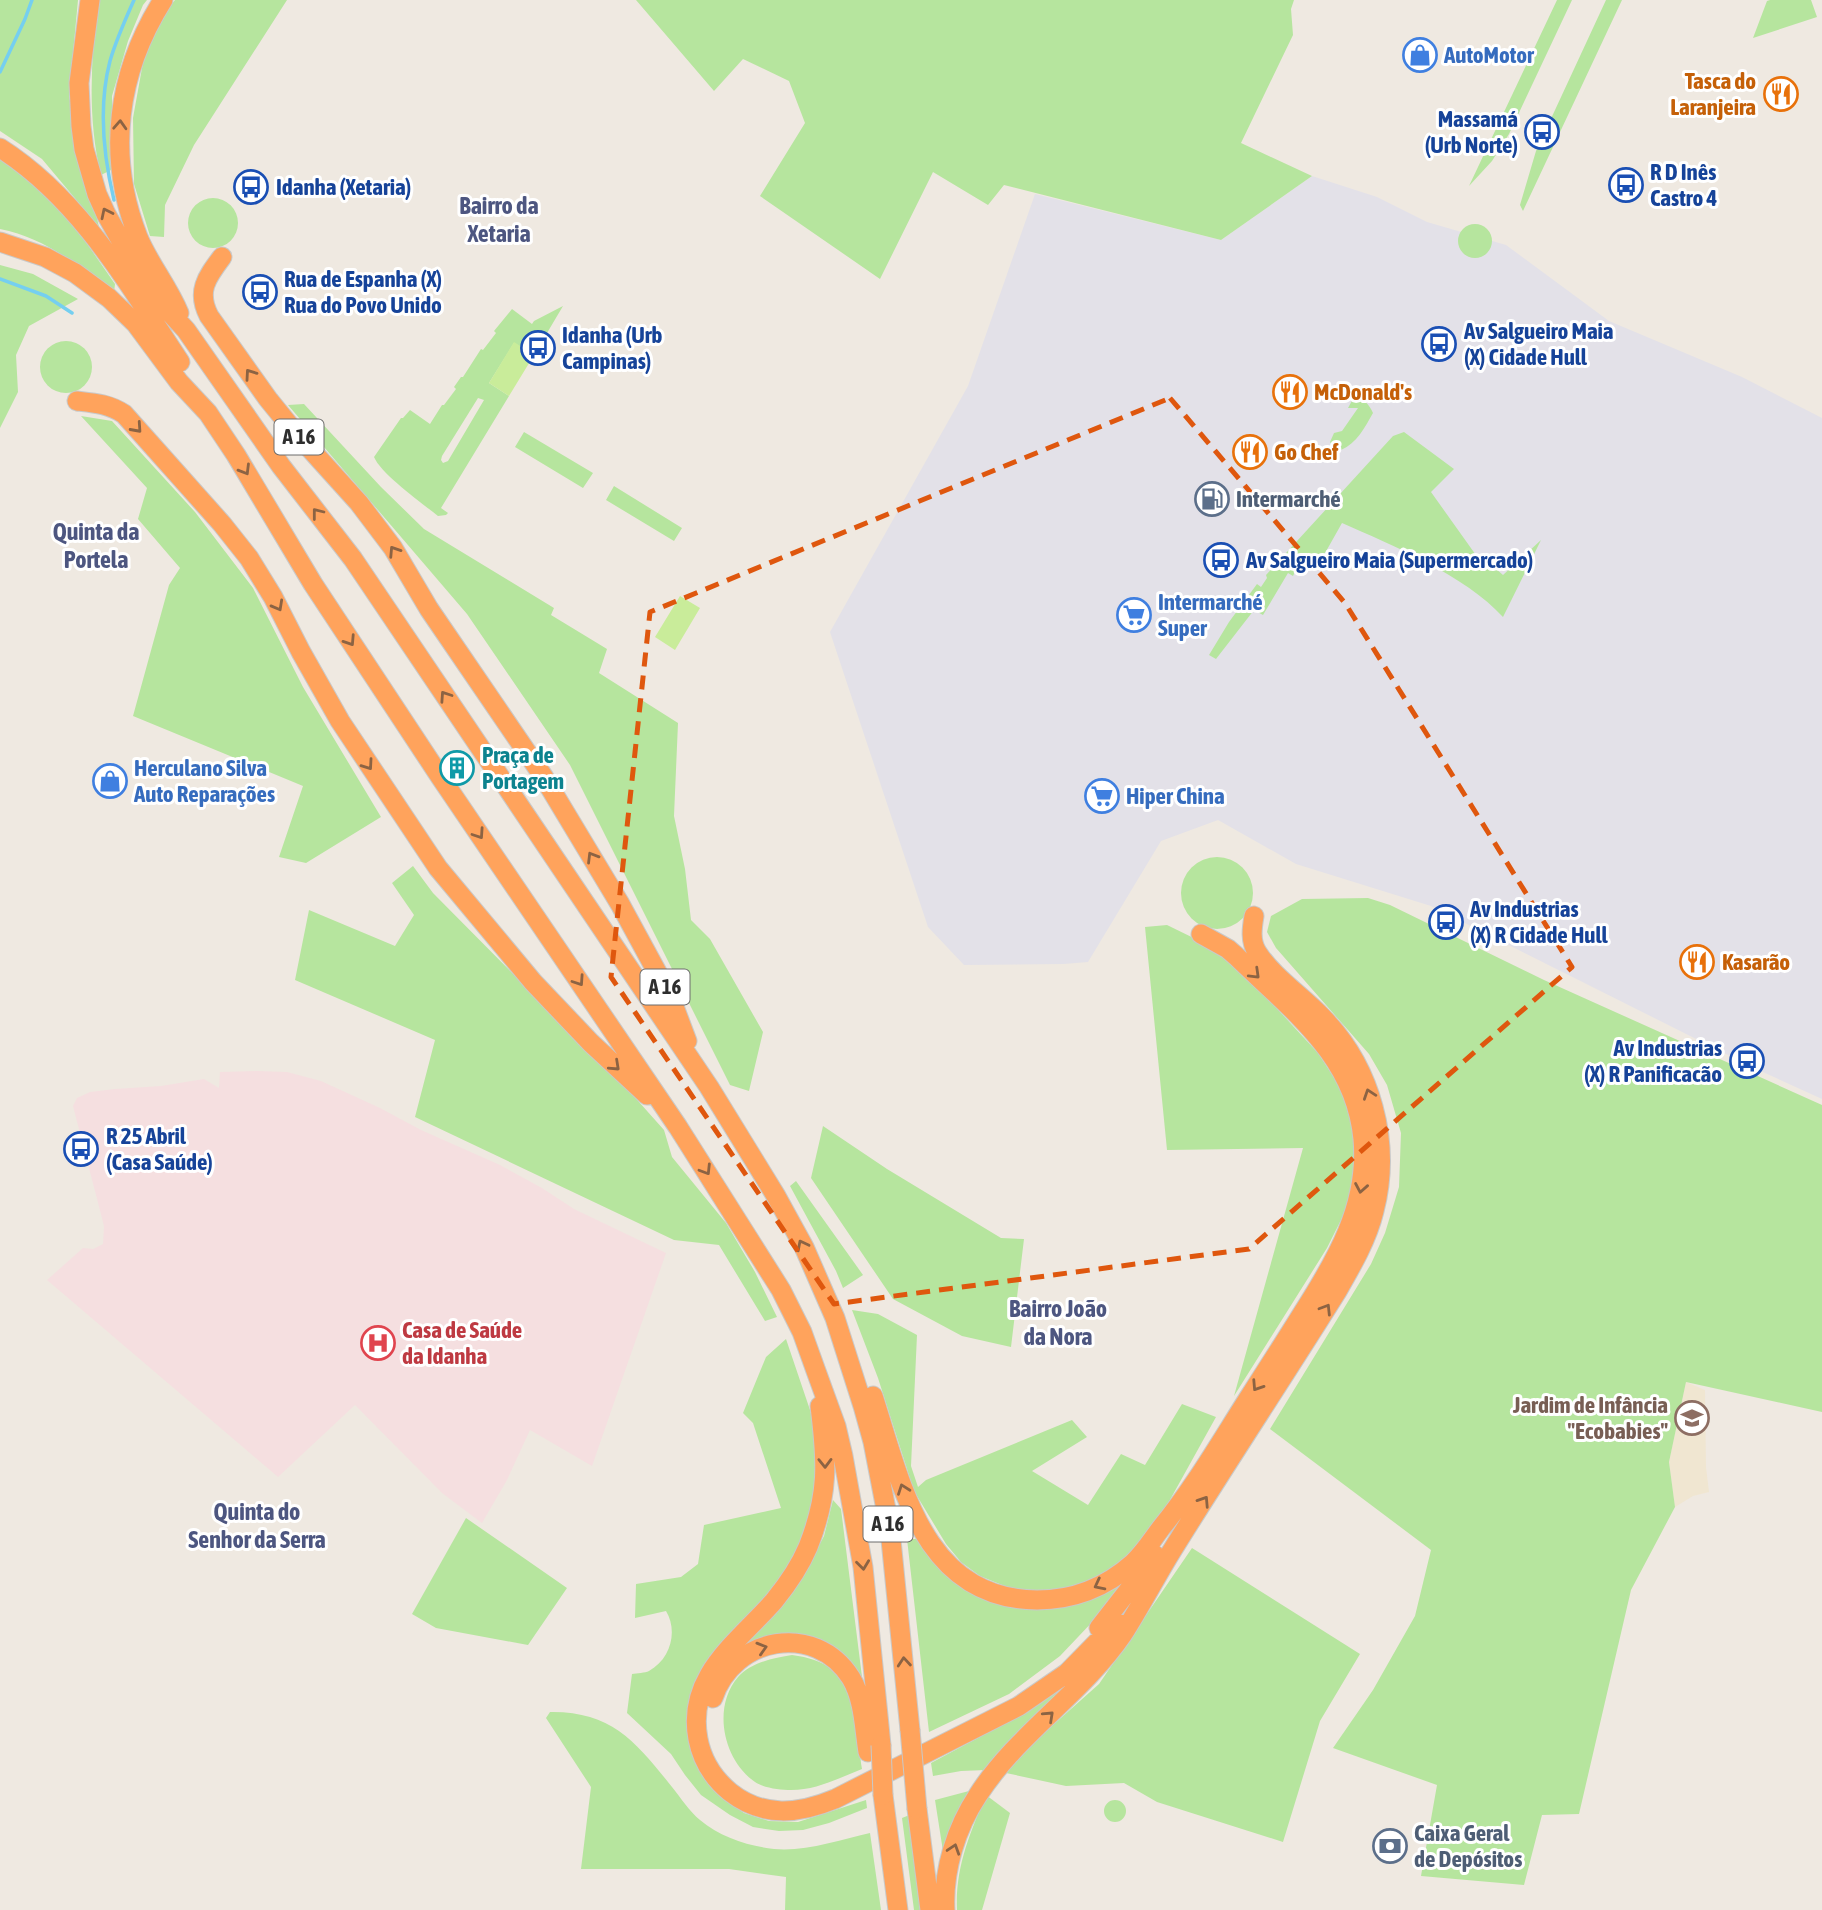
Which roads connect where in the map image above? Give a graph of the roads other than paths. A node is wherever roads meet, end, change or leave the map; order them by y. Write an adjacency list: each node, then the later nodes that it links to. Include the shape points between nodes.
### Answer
1 (90, 0): 6 (highway, A 16, one-way to 1, via 106,214 84,149 79,83)
2 (163, 0): 6 (highway, one-way to 2, via 139,239 125,195 120,150 122,103 134,58)
3 (0, 148): 6 (highway, A 16, via 30,169 64,200 93,236)
4 (0, 242): 7 (highway, via 55,262 109,298)
5 (222, 257): 11 (highway, A 16, one-way to 5, via 670,996 543,776 393,548 359,502 268,399 209,316 204,307 204,284)
6 (140, 273): 7 (highway, A 16); 7 (highway)
7 (155, 310): 11 (highway, A 16, one-way to 7, via 353,559 186,330); 12 (highway, A 16, one-way to 12, via 208,413 313,584)
8 (77, 401): 12 (highway, one-way to 12, via 114,407 124,414 236,541 356,747 438,868 533,982)
9 (1254, 916): 16 (highway, one-way to 9, via 1348,1274 1367,1233 1378,1188 1380,1142 1360,1071 1322,1017 1257,952 1251,931)
10 (1200, 933): 15 (highway, one-way to 15, via 1236,956 1304,1020 1333,1055 1360,1118 1364,1162 1357,1206 1337,1256)
11 (700, 1075): 13 (highway, A 16, one-way to 11, via 786,1213)
12 (673, 1120): 14 (highway, A 16, one-way to 14, via 792,1310)
13 (836, 1321): 15 (highway, one-way to 13, via 1134,1562 1097,1588 1044,1600 1014,1598 982,1588 953,1569 921,1530 897,1474 866,1371); 19 (highway, A 16, one-way to 13, bridge, via 882,1486)
14 (816, 1371): 16 (highway, one-way to 16, via 826,1462 825,1492 814,1532 787,1584 712,1669 698,1706 697,1734 710,1770 720,1783 755,1807 782,1812 820,1805 1009,1712 1087,1654); 17 (highway, A 16, one-way to 17, via 836,1426 858,1534)
15 (1181, 1503): 17 (highway, one-way to 17, via 1154,1554 1118,1605 1055,1668 976,1718 823,1791 775,1798 733,1778 710,1738 715,1690 730,1668 751,1651 785,1643 810,1647 835,1660 850,1678)
16 (1167, 1558): 20 (highway, one-way to 16, via 948,1868 966,1815 979,1793 1001,1764 1099,1664 1122,1635)
17 (874, 1749): 18 (highway, A 16, bridge)
18 (898, 1910)
19 (930, 1910)
20 (945, 1910)

